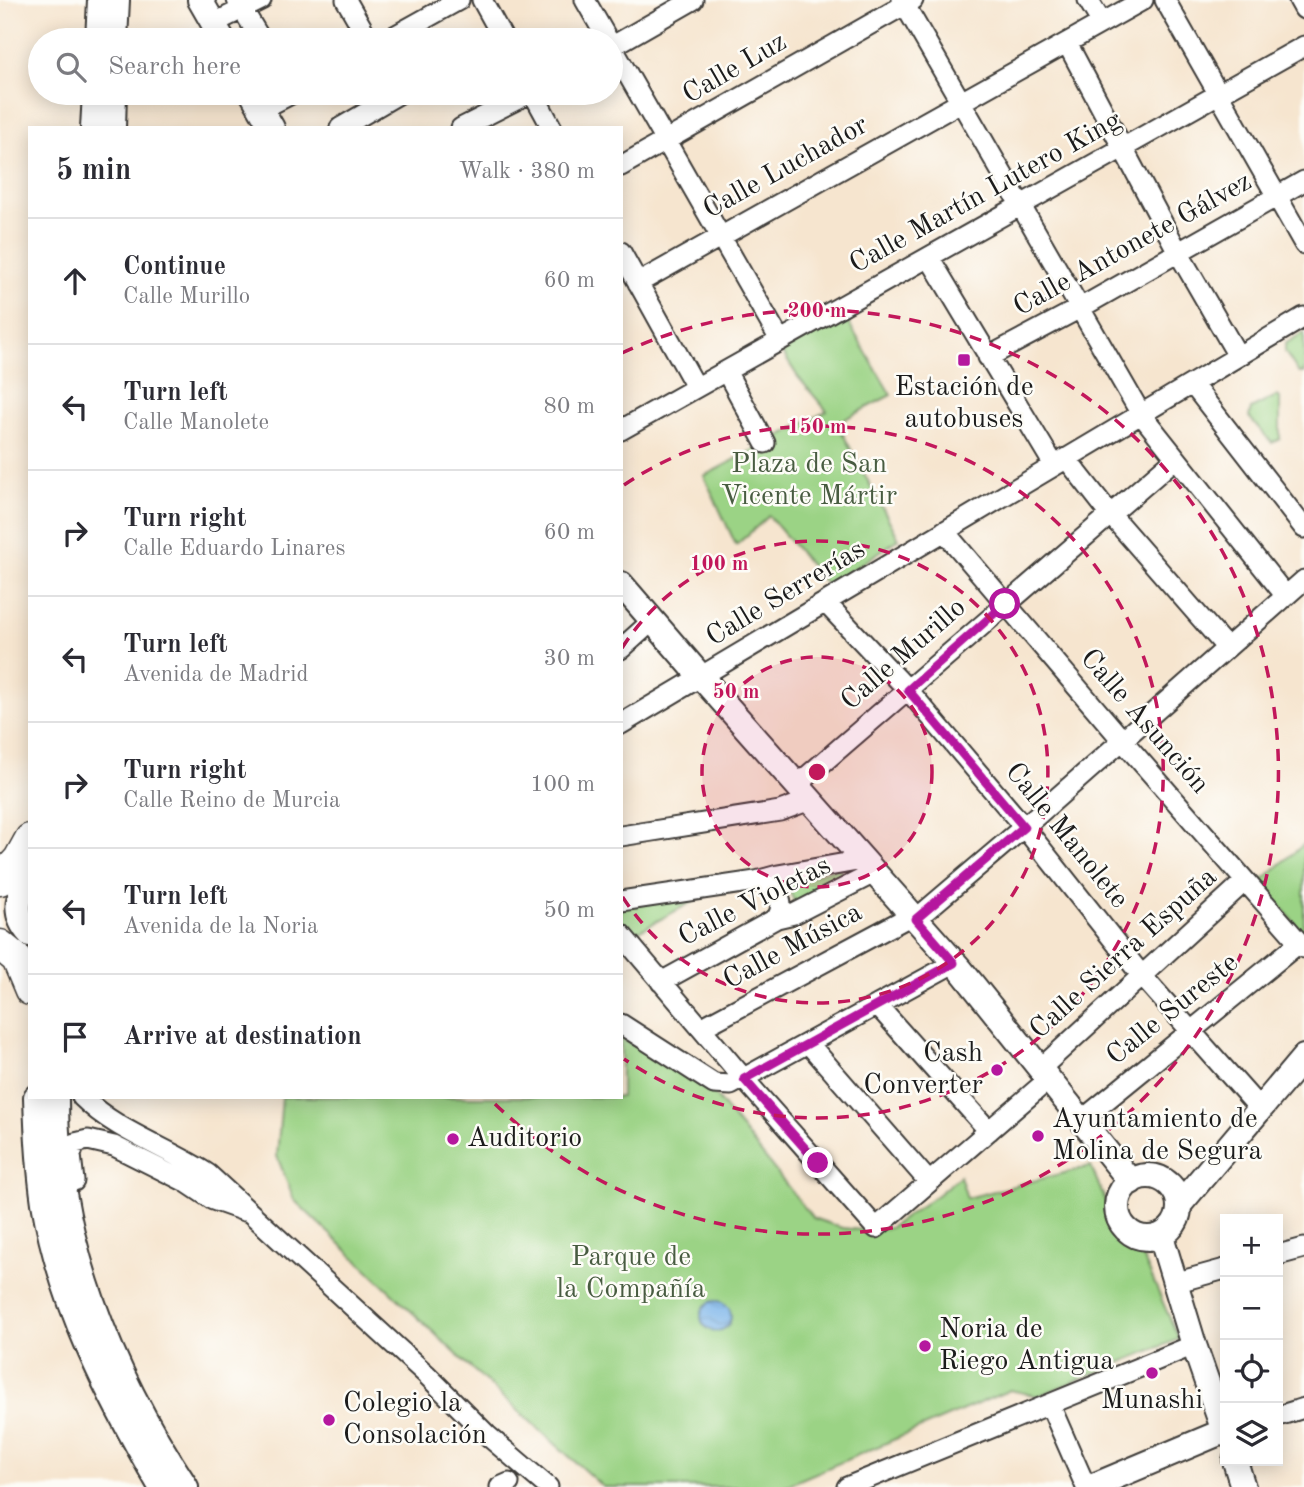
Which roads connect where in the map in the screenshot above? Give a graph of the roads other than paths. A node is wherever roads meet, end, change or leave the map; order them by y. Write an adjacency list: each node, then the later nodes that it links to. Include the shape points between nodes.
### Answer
1 (136, 0): 16 (main road)
2 (200, 0): 18 (main road)
3 (261, 0): 14 (street)
4 (346, 0): 21 (street)
5 (459, 0): 22 (street)
6 (482, 0): 23 (street)
7 (585, 0): 24 (street)
8 (693, 0): 25 (street)
9 (1088, 0): 17 (street)
10 (1143, 0): 17 (street, Calle Luchador)
11 (1165, 0): 29 (street)
12 (1299, 0): 15 (street)
13 (907, 2): 30 (street); 41 (street, Calle Luz)
14 (240, 5): 19 (street); 20 (street)
15 (1304, 9)
16 (112, 14)
17 (1102, 23): 26 (street, Calle Luchador)
18 (216, 28)
19 (221, 28)
20 (254, 28)
21 (362, 28)
22 (409, 28)
23 (494, 28)
24 (601, 28)
25 (623, 37)
26 (1067, 43): 30 (street, Calle Luchador); 42 (street)
27 (1304, 46): 29 (street, Calle Martín Lutero King)
28 (623, 67): 41 (street)
29 (1218, 94): 42 (street, Calle Martín Lutero King); 45 (street)
30 (962, 102): 46 (street); 47 (street, Calle Luchador)
31 (94, 105): 36 (main road)
32 (114, 105): 37 (main road)
33 (379, 105): 38 (street)
34 (507, 105): 39 (street)
35 (538, 105): 40 (street)
36 (93, 126)
37 (113, 126)
38 (343, 126)
39 (465, 126)
40 (551, 126)
41 (666, 141): 43 (street, Calle Luz); 47 (street)
42 (1124, 148): 46 (street, Calle Martín Lutero King); 49 (street)
43 (623, 165)
44 (1304, 181): 45 (street, Calle Antonete Gálvez)
45 (1276, 197): 48 (street); 49 (street, Calle Antonete Gálvez)
46 (1021, 206): 51 (street, Calle Martín Lutero King); 53 (street)
47 (721, 237): 52 (street, Calle Luchador); 55 (street)
48 (1304, 244)
49 (1178, 252): 53 (street, Calle Antonete Gálvez); 56 (street)
50 (623, 257): 52 (street)
51 (929, 257): 55 (street, Calle Martín Lutero King); 57 (street)
52 (638, 283): 60 (street)
53 (1080, 308): 57 (street, Calle Antonete Gálvez); 61 (street)
54 (1304, 317): 56 (street)
55 (780, 340): 58 (street, Calle Martín Lutero King)
56 (1238, 356): 59 (street)
57 (988, 357): 65 (street)
58 (726, 371): 60 (street, Calle Martín Lutero King); 63 (street)
59 (1193, 385): 61 (street); 67 (street)
60 (696, 387): 62 (street, Calle Martín Lutero King)
61 (1140, 414): 64 (street); 65 (street, Calle Serrerías)
62 (623, 429)
63 (765, 443)
64 (1176, 458): 66 (street, Calle Murillo); 71 (street)
65 (1060, 462): 66 (street); 68 (street, Calle Serrerías)
66 (1110, 514): 73 (street, Calle Murillo); 76 (street)
67 (1304, 528)
68 (944, 531): 72 (street, Calle Serrerías); 73 (street, Calle Asunción)
69 (1304, 580): 71 (street, Calle Música)
70 (623, 586): 74 (main road)
71 (1285, 595): 76 (street, Calle Música)
72 (825, 602): 77 (street, Calle Serrerías); 78 (street, Calle Manolete)
73 (1005, 604): 78 (street, Calle Murillo); 80 (street, Calle Asunción)
74 (652, 621): 75 (street); 77 (main road)
75 (623, 647)
76 (1226, 647): 80 (street, Calle Música)
77 (702, 678): 79 (street, Calle Serrerías); 81 (main road)
78 (908, 690): 81 (street, Calle Murillo); 82 (street, Calle Manolete)
79 (623, 723)
80 (1122, 740): 82 (street, Calle Música); 87 (street, Calle Asunción)
81 (803, 793): 83 (street, via 780,811); 85 (main road)
82 (1024, 827): 90 (street, Calle Música); 99 (street, Calle Manolete)
83 (623, 836)
84 (28, 843): 88 (highway, via 19,859)
85 (869, 866): 86 (street); 90 (main road); 91 (street, Calle Violetas, via 794,914)
86 (756, 881): 89 (street); 91 (street, via 766,882 779,895)
87 (1245, 881): 97 (street, Calle Asunción); 99 (street, Calle Sierra Espuña)
88 (14, 886): 92 (main road, via 20,920)
89 (623, 901)
90 (914, 917): 98 (main road); 104 (street, Calle Música)
91 (777, 918): 100 (street, Calle Violetas)
92 (28, 932)
93 (28, 935): 94 (highway)
94 (0, 936)
95 (623, 936): 100 (street)
96 (0, 944): 101 (highway, via 18,959)
97 (1302, 945): 105 (street, Calle Sureste)
98 (954, 963): 102 (street); 108 (main road)
99 (1142, 976): 105 (street, Calle Manolete); 108 (street, Calle Sierra Espuña)
100 (662, 982): 104 (street)
101 (28, 985)
102 (877, 1005): 106 (street); 115 (street)
103 (623, 1025): 109 (street, via 714,1084 730,1085)
104 (701, 1028): 109 (street)
105 (1192, 1032): 113 (street, Calle Manolete); 114 (street, Calle Sureste)
106 (808, 1043): 109 (street); 118 (street)
107 (1304, 1056): 113 (main road)
108 (1045, 1073): 114 (main road); 115 (street, Calle Sierra Espuña)
109 (744, 1079): 118 (street, Calle Sierra Espuña, via 876,1228)
110 (36, 1099): 135 (main road, via 44,1204 57,1261 110,1395)
111 (56, 1099): 125 (main road, via 64,1197)
112 (84, 1099): 116 (street, via 117,1125)
113 (1260, 1108): 121 (main road)
114 (1082, 1120): 119 (main road)
115 (989, 1131): 118 (street, Calle Sierra Espuña)
116 (143, 1138): 117 (street); 120 (street, via 186,1160)
117 (134, 1156): 120 (street); 125 (street, via 100,1141 75,1143 71,1155 84,1241)
118 (929, 1182)
119 (1131, 1182): 121 (main road, via 1157,1177 1167,1182); 122 (main road, via 1118,1199 1121,1221 1137,1236)
120 (220, 1196): 137 (street, via 252,1213)
121 (1180, 1204): 122 (main road, via 1177,1220)
122 (1161, 1236): 127 (main road)
123 (1304, 1248): 124 (street)
124 (1283, 1254)
125 (79, 1262): 136 (main road, via 118,1366)
126 (1220, 1270): 127 (street)
127 (1174, 1283): 128 (main road)
128 (1194, 1345): 129 (street); 132 (main road)
129 (1050, 1405): 138 (street); 139 (street)
130 (1304, 1408): 131 (street)
131 (1283, 1414)
132 (1220, 1418)
133 (1220, 1434): 140 (main road)
134 (1237, 1466): 141 (main road)
135 (161, 1487)
136 (186, 1487)
137 (548, 1487)
138 (847, 1487)
139 (1086, 1487)
140 (1091, 1487)
141 (1243, 1487)

